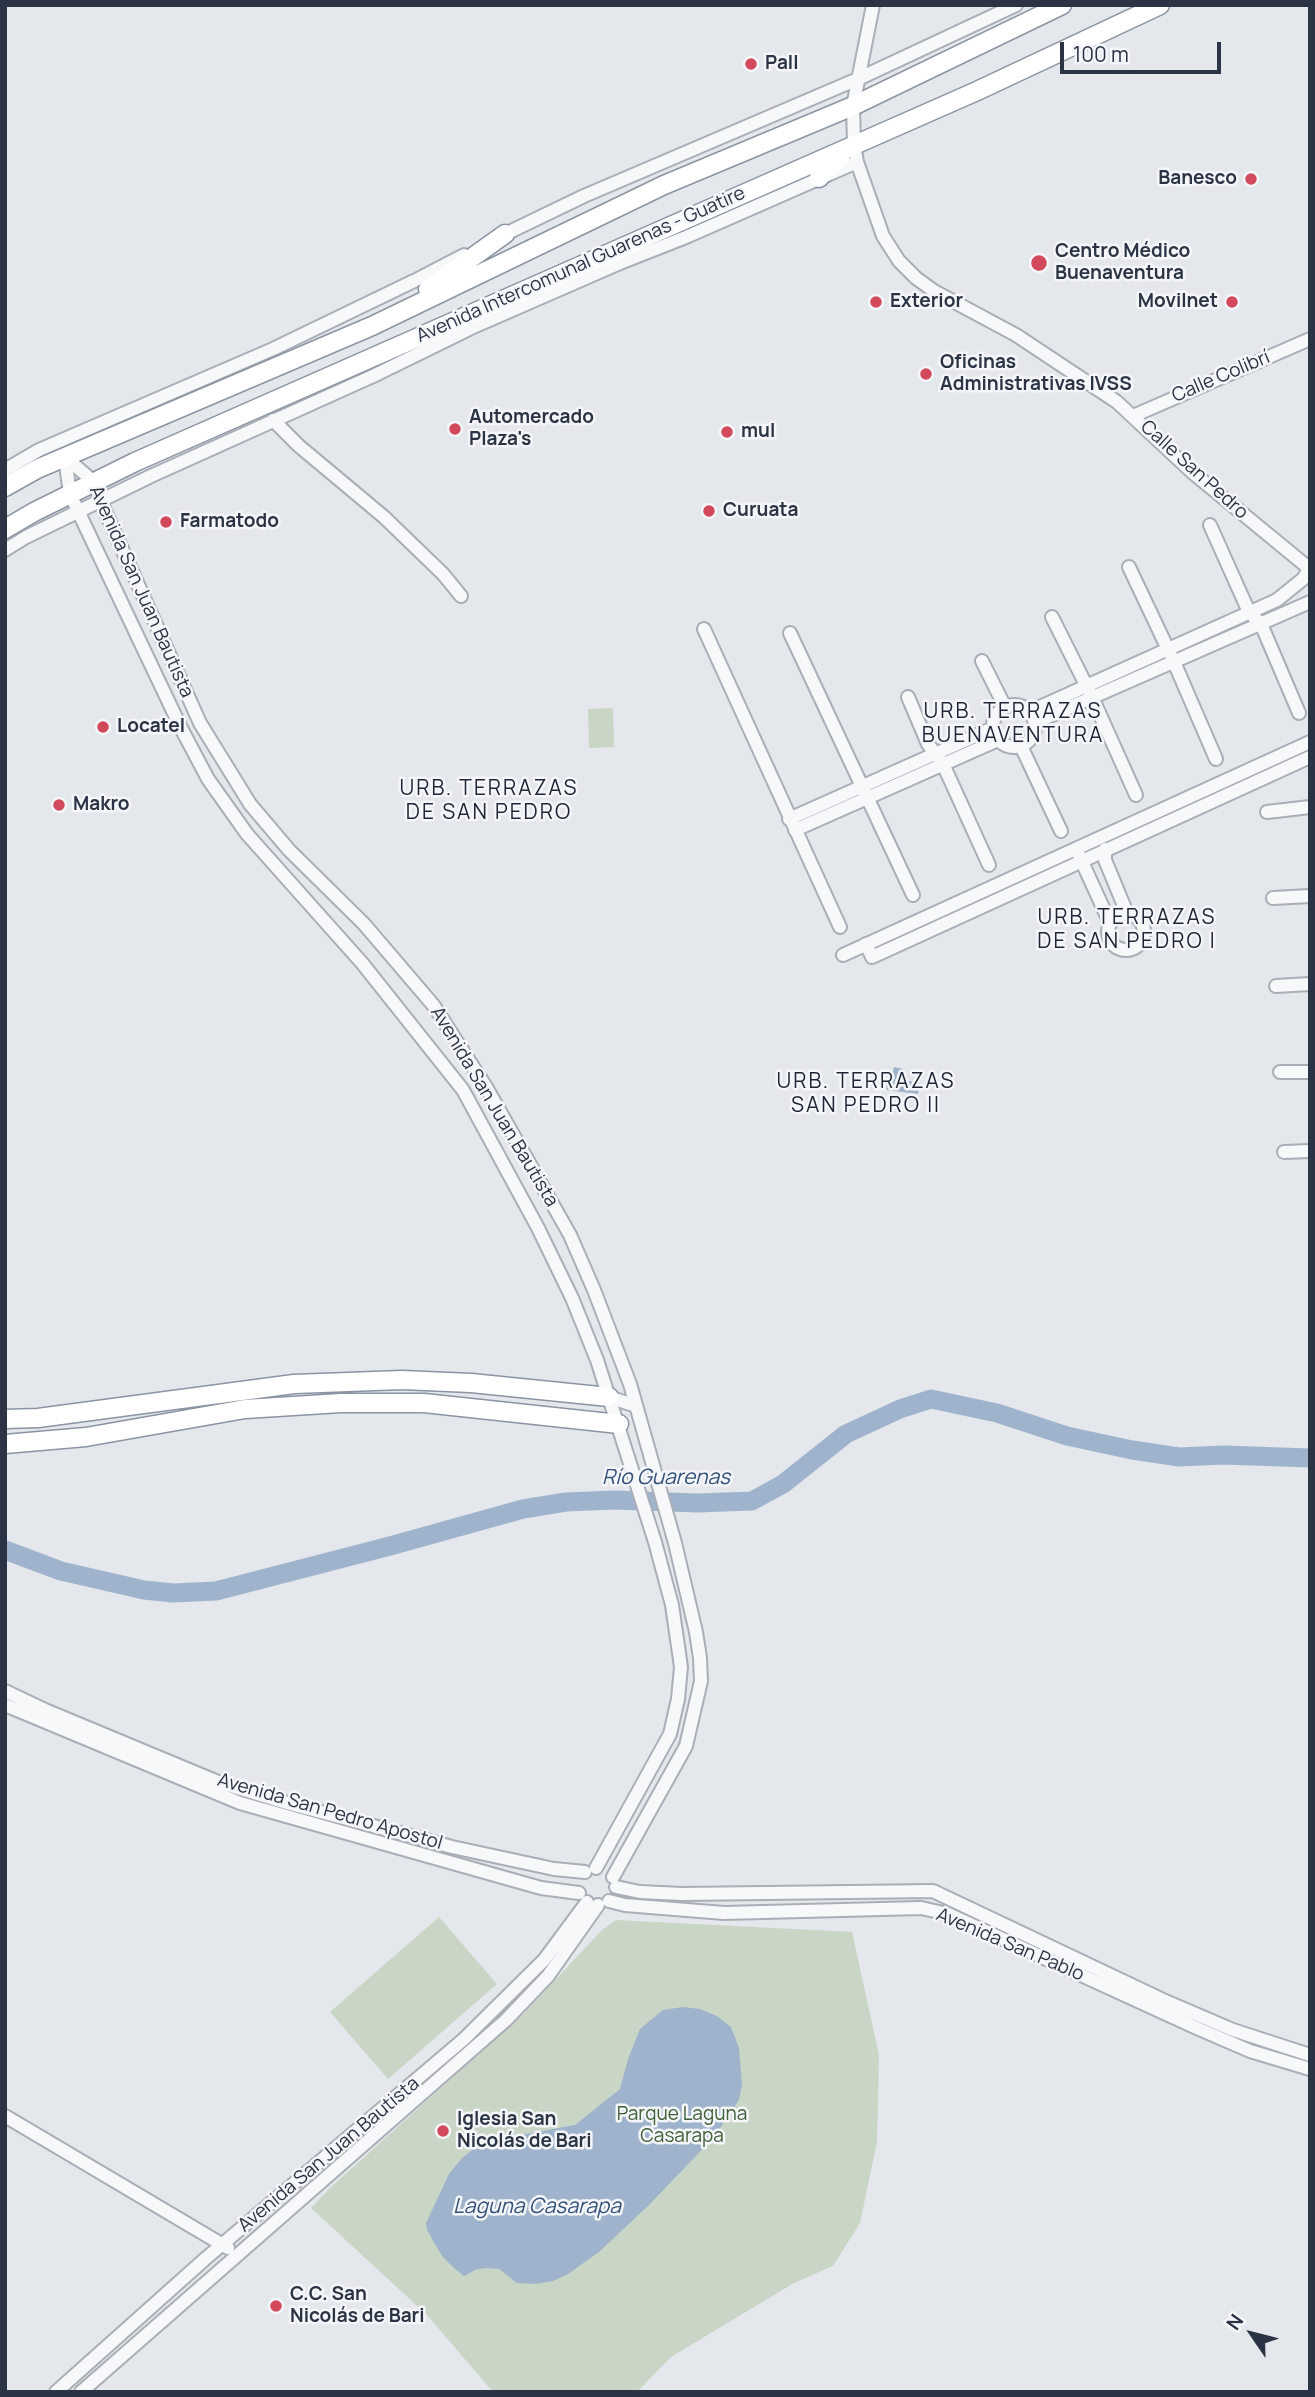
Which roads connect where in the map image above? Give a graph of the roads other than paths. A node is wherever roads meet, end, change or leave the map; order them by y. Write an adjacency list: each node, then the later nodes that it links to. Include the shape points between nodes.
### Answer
1 (873, 5): 5 (street, Calle San Pedro)
2 (1016, 5): 5 (street)
3 (1062, 5): 6 (highway, Avenida Intercomunal Guarenas - Guatire)
4 (1160, 5): 7 (highway, Avenida Intercomunal Guarenas - Guatire)
5 (860, 78): 6 (street, Calle San Pedro); 9 (street)
6 (853, 106): 7 (street, Calle San Pedro); 10 (highway, Avenida Intercomunal Guarenas - Guatire, via 664,185)
7 (855, 153): 8 (highway); 12 (street, Calle San Pedro, via 883,236 916,278 1049,356); 18 (highway, Avenida Intercomunal Guarenas - Guatire)
8 (819, 177): 13 (street, Avenida Intercomunal Guarenas - Guatire, via 471,328)
9 (505, 234): 10 (highway); 16 (street, via 273,349 39,450)
10 (372, 326): 14 (highway, Avenida Intercomunal Guarenas - Guatire)
11 (1310, 339): 12 (street, Calle Colibrí)
12 (1133, 416): 27 (street, Calle San Pedro, via 1192,472)
13 (273, 420): 21 (street, Avenida Intercomunal Guarenas - Guatire); 28 (street, via 384,517)
14 (65, 457): 15 (highway, Avenida Intercomunal Guarenas - Guatire); 18 (street, Avenida San Juan Bautista); 20 (street, Avenida San Juan Bautista)
15 (37, 469): 17 (highway); 19 (highway, Avenida Intercomunal Guarenas - Guatire)
16 (5, 470)
17 (5, 480)
18 (94, 482): 20 (highway, Avenida Intercomunal Guarenas - Guatire); 21 (street, Avenida San Juan Bautista)
19 (5, 486)
20 (71, 494): 22 (street, Avenida San Juan Bautista); 24 (highway, Avenida Intercomunal Guarenas - Guatire)
21 (101, 502): 22 (street, Avenida Intercomunal Guarenas - Guatire); 74 (street, Avenida San Juan Bautista, via 200,723 250,804 425,996 486,1087 570,1235)
22 (80, 511): 25 (street, Avenida Intercomunal Guarenas - Guatire); 73 (street, Avenida San Juan Bautista, via 208,779 247,834 362,963 463,1090 572,1298)
23 (1210, 525): 30 (street)
24 (5, 529)
25 (5, 550)
26 (1129, 568): 35 (street)
27 (1309, 569): 30 (street, via 1277,600)
28 (461, 596)
29 (1310, 602): 32 (street)
30 (1249, 612): 32 (street); 35 (street)
31 (1052, 617): 38 (street)
32 (1261, 624): 37 (street); 41 (street)
33 (704, 629): 53 (street)
34 (790, 633): 49 (street)
35 (1168, 649): 37 (street); 38 (street)
36 (982, 661): 40 (street)
37 (1174, 662): 38 (street); 48 (street)
38 (1089, 692): 42 (street); 50 (street)
39 (908, 697): 47 (street, via 928,744)
40 (1005, 707): 42 (street, via 1018,705); 43 (street, via 996,716)
41 (1299, 713)
42 (1033, 717): 45 (street, via 1033,737)
43 (995, 734): 45 (street, via 1004,745); 47 (street)
44 (1310, 742): 56 (street)
45 (1021, 746): 54 (street)
46 (1310, 757): 55 (street)
47 (940, 759): 49 (street); 57 (street)
48 (1216, 759)
49 (864, 792): 53 (street); 58 (street)
50 (1136, 795)
51 (1310, 807): 52 (street)
52 (1267, 811)
53 (792, 824): 63 (street)
54 (1061, 831)
55 (1105, 849): 56 (street); 61 (street, via 1105,860)
56 (1082, 855): 62 (street); 64 (street)
57 (989, 864)
58 (912, 895)
59 (1310, 896): 60 (street)
60 (1273, 898)
61 (1128, 913): 62 (street); 62 (street, via 1137,916 1145,930 1134,948 1114,946 1108,932)
62 (1112, 920)
63 (840, 927)
64 (886, 942): 65 (street); 65 (street, via 872,957)
65 (866, 944): 66 (street)
66 (843, 956)
67 (1310, 984): 68 (street)
68 (1276, 985)
69 (1280, 1072): 70 (street)
70 (1310, 1072)
71 (1310, 1151): 72 (street)
72 (1284, 1152)
73 (609, 1397): 74 (street); 75 (highway, via 471,1382 402,1380 294,1384); 76 (street, Avenida San Juan Bautista)
74 (636, 1406): 76 (street); 81 (street, Avenida San Juan Bautista, via 675,1542 696,1632 701,1681 686,1746)
75 (5, 1419)
76 (619, 1423): 77 (highway, via 424,1403 341,1403 246,1409 86,1437); 80 (street, Avenida San Juan Bautista, via 672,1605 681,1667 670,1734)
77 (5, 1444)
78 (5, 1691): 80 (street, Avenida San Pedro Apostol, via 218,1782 452,1847 554,1869)
79 (5, 1705): 83 (street, Avenida San Pedro Apostol, via 240,1803)
80 (591, 1870): 81 (street, via 603,1869); 83 (street, Avenida San Juan Bautista, via 579,1882)
81 (614, 1882): 82 (street, Avenida San Pablo, via 640,1892 682,1894 933,1891); 83 (street, Avenida San Juan Bautista)
82 (951, 1898): 84 (street); 85 (street, Avenida San Pablo)
83 (593, 1900): 84 (street, Avenida San Pablo, via 724,1913 921,1908); 91 (street, Avenida San Juan Bautista, via 495,2010); 92 (street, Avenida San Juan Bautista, via 548,1976 520,2007)
84 (947, 1914): 85 (street, Avenida San Pablo)
85 (1121, 1987): 86 (street, Avenida San Pablo); 87 (street, Avenida San Pablo, via 1199,2029)
86 (1270, 2042): 87 (street); 88 (street, Avenida San Pablo)
87 (1266, 2055): 89 (street, Avenida San Pablo)
88 (1310, 2055)
89 (1310, 2069)
90 (5, 2116): 91 (street)
91 (223, 2245): 92 (street); 93 (street, Avenida San Juan Bautista)
92 (237, 2253): 94 (street, Avenida San Juan Bautista)
93 (56, 2392)
94 (81, 2392)

